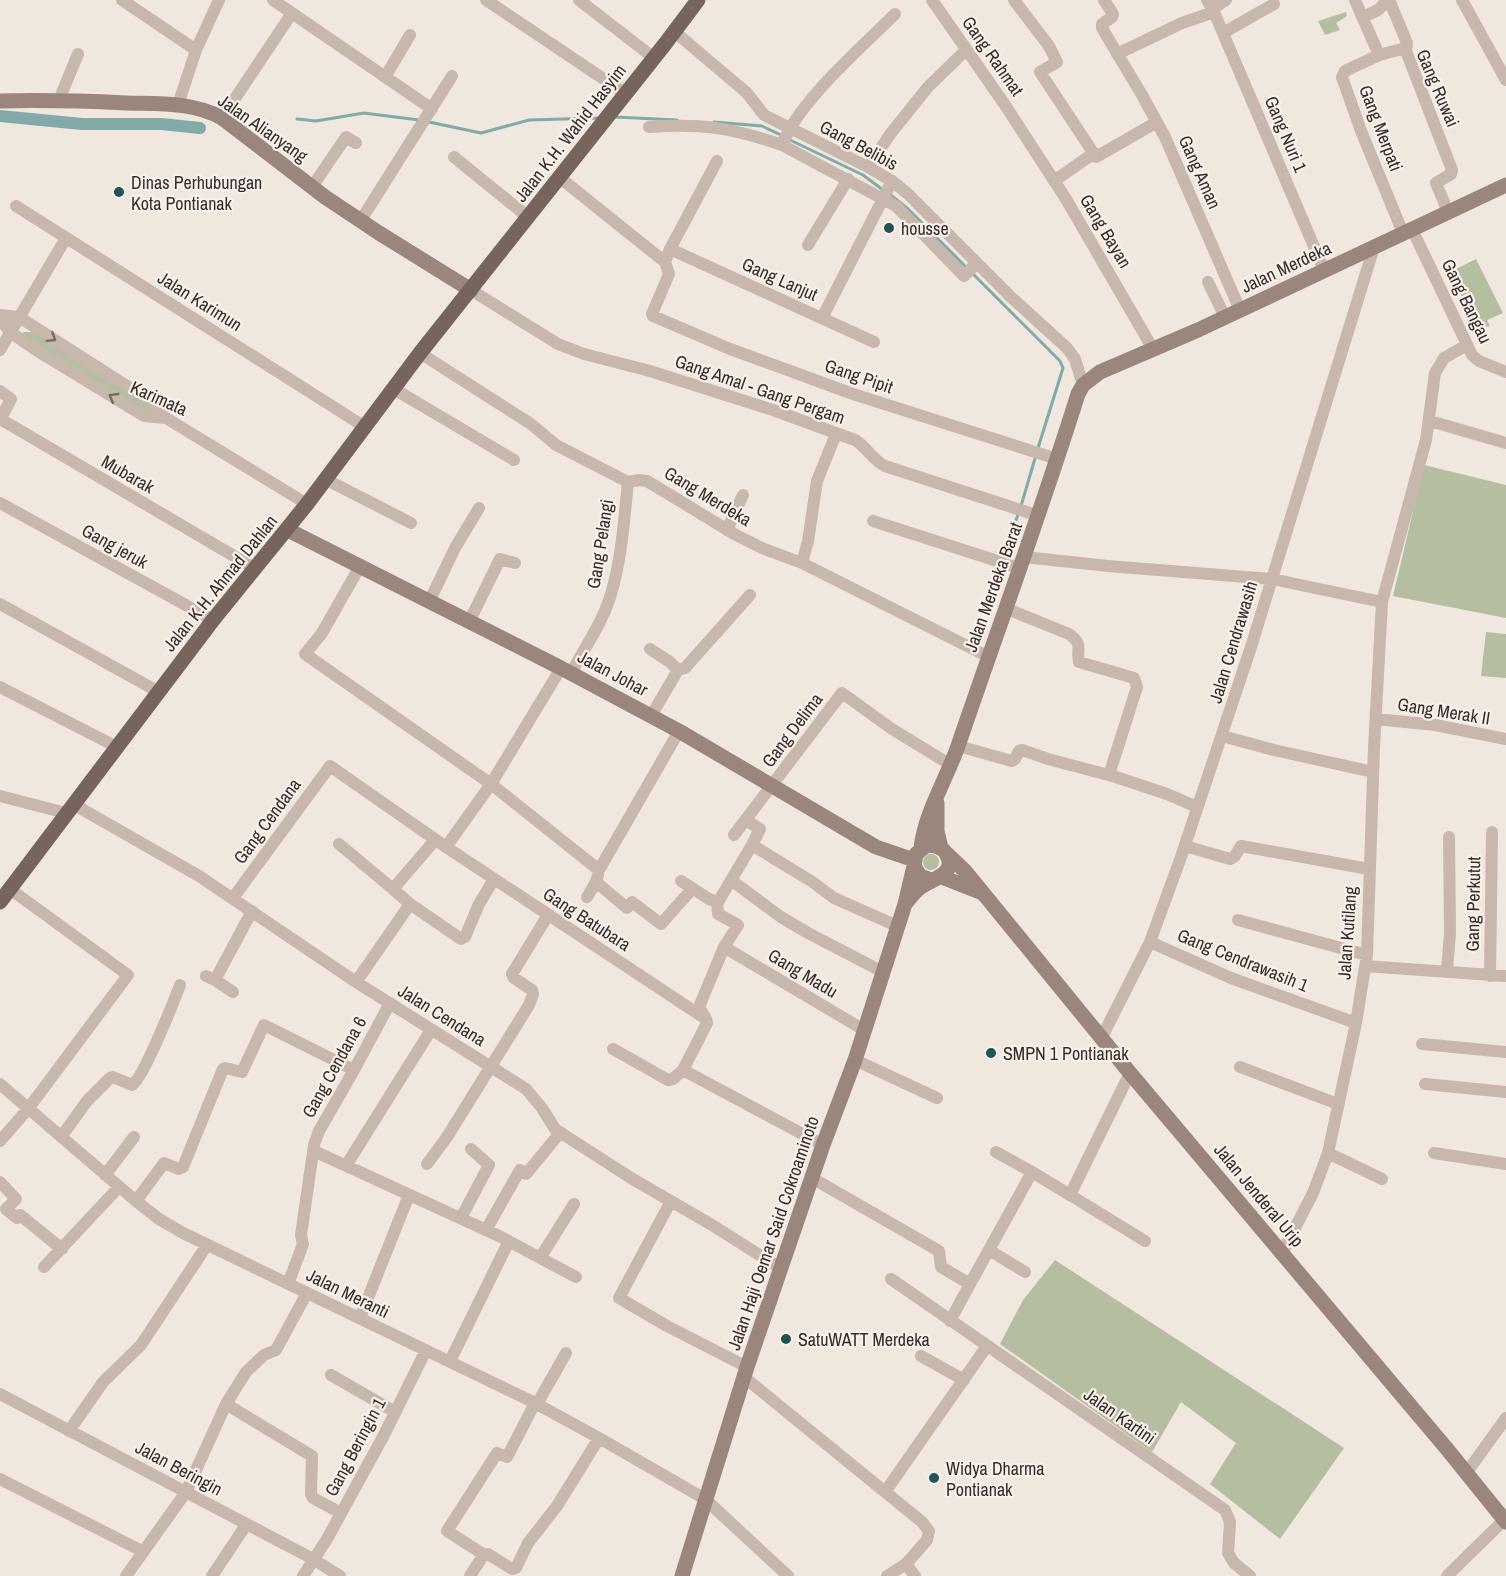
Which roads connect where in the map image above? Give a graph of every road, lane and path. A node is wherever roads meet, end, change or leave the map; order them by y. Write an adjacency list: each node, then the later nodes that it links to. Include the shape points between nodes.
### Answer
1 (122, 0): 21 (street)
2 (219, 0): 21 (street)
3 (273, 0): 15 (street)
4 (486, 0): 31 (street)
5 (579, 0): 27 (street)
6 (698, 0): 18 (main road, Jalan K.H. Wahid Hasyim)
7 (932, 0): 22 (street, Gang Rahmat)
8 (1014, 0): 43 (street, via 1057,62 1040,72)
9 (1104, 0): 25 (street, Gang Aman, via 1112,15 1102,27)
10 (1226, 0): 14 (street)
11 (1355, 0): 17 (street)
12 (1462, 0): 30 (street)
13 (1274, 4): 19 (street)
14 (1211, 7): 19 (street, Gang Nuri 1); 25 (street)
15 (292, 13): 29 (street); 36 (street)
16 (896, 14): 39 (street, via 816,94)
17 (1363, 17): 23 (street, via 1390,2 1407,43); 26 (street)
18 (675, 32): 27 (main road, Jalan K.H. Wahid Hasyim); 39 (street, Gang Belibis, via 747,93 760,112)
19 (1223, 33): 66 (street, Gang Nuri 1)
20 (410, 35): 29 (street)
21 (196, 50): 34 (street)
22 (965, 51): 40 (street, Gang Rahmat); 46 (street, via 928,87)
23 (1406, 51): 26 (street, Gang Ruwai); 55 (street, Gang Ruwai, via 1452,170 1436,185)
24 (78, 54): 32 (street)
25 (1117, 54): 37 (street, Gang Aman)
26 (1379, 55): 58 (street, Gang Merpati, via 1345,71 1342,78 1361,131)
27 (654, 58): 31 (main road, Jalan K.H. Wahid Hasyim)
28 (452, 76): 35 (street)
29 (385, 77): 35 (street)
30 (1506, 80)
31 (625, 96): 47 (main road, Jalan K.H. Wahid Hasyim)
32 (59, 100): 33 (street, Jalan Alianyang); 34 (street, Jalan Alianyang)
33 (0, 101)
34 (178, 105): 36 (street, Jalan Alianyang, via 204,109)
35 (427, 117): 57 (street)
36 (222, 118): 52 (street, Jalan Alianyang)
37 (1157, 122): 43 (street, via 1096,157); 69 (street, Gang Aman)
38 (649, 126): 42 (street, via 719,128)
39 (789, 130): 42 (street); 46 (street, Gang Belibis)
40 (1024, 134): 49 (street, Gang Bayan)
41 (357, 143): 52 (street, via 346,137)
42 (782, 145): 48 (street)
43 (1094, 153): 49 (street)
44 (454, 158): 56 (street)
45 (717, 161): 63 (street)
46 (868, 167): 50 (street, Gang Belibis)
47 (559, 177): 56 (main road, Jalan K.H. Wahid Hasyim); 64 (street)
48 (848, 179): 53 (street); 61 (street)
49 (1054, 181): 77 (street, Gang Bayan)
50 (891, 183): 53 (street); 59 (street, Gang Belibis)
51 (1506, 185): 55 (street, Jalan Merdeka)
52 (312, 187): 57 (street, Jalan Alianyang)
53 (883, 198): 59 (street); 73 (street)
54 (16, 206): 60 (street, Jalan Karimun)
55 (1446, 208): 58 (street, Jalan Merdeka)
56 (528, 217): 68 (main road, Jalan K.H. Wahid Hasyim)
57 (361, 220): 68 (street, Jalan Alianyang)
58 (1408, 231): 62 (street, Jalan Merdeka); 76 (street, Gang Bangau)
59 (939, 235): 65 (street, Gang Belibis); 65 (street, via 964,276)
60 (66, 238): 71 (street); 86 (street, Jalan Karimun)
61 (808, 244)
62 (1374, 247): 66 (street, Jalan Merdeka); 107 (street, Jalan Cendrawasih)
63 (670, 249): 64 (street); 73 (street, Gang Lanjut)
64 (665, 262): 89 (street, Gang Pipit, via 669,274 653,316 729,349 853,394)
65 (972, 267): 81 (street, Gang Belibis, via 1070,352)
66 (1324, 270): 69 (street, Jalan Merdeka)
67 (1208, 282): 72 (street)
68 (471, 290): 79 (main road, Jalan K.H. Ahmad Dahlan); 87 (street, Gang Amal - Gang Pergam, via 558,344 773,410)
69 (1240, 310): 72 (street, Jalan Merdeka)
70 (0, 317): 71 (street); 74 (street, Karimata)
71 (19, 317): 74 (street); 84 (street, one-way to 84, via 152,402)
72 (1225, 317): 77 (street, Jalan Merdeka)
73 (822, 318): 75 (street, Gang Lanjut)
74 (10, 332): 78 (street); 84 (street, Karimata, one-way to 74, via 144,416)
75 (874, 342)
76 (1467, 345): 80 (street, Gang Bangau, via 1475,359); 85 (street, Jalan Kutilang, via 1444,358 1437,368)
77 (1153, 349): 81 (street, Jalan Merdeka, via 1101,372)
78 (0, 350)
79 (420, 353): 82 (main road, Jalan K.H. Ahmad Dahlan); 92 (street, Gang Merdeka, via 525,420 556,445)
80 (1506, 372)
81 (1083, 385): 89 (street, Jalan Merdeka Barat)
82 (394, 389): 86 (main road, Jalan K.H. Ahmad Dahlan); 90 (street)
83 (0, 391): 106 (street, Mubarak, via 11,400 2,420)
84 (166, 418): 95 (street, Karimata)
85 (1430, 421): 88 (street); 110 (street, Jalan Kutilang)
86 (365, 427): 91 (main road, Jalan K.H. Ahmad Dahlan)
87 (836, 434): 97 (street, Gang Amal - Gang Pergam, via 860,442 885,466); 103 (street, via 817,481)
88 (1506, 443)
89 (1052, 458): 97 (street, Jalan Merdeka Barat)
90 (514, 460)
91 (325, 479): 95 (main road, Jalan K.H. Ahmad Dahlan); 99 (street)
92 (628, 483): 101 (street, Gang Merdeka, via 647,481); 117 (street, Gang Pelangi, via 612,593 606,609)
93 (743, 495): 101 (street)
94 (0, 503): 113 (street, Gang jeruk)
95 (308, 504): 100 (main road, Jalan K.H. Ahmad Dahlan)
96 (479, 508): 109 (street)
97 (1032, 513): 104 (street, Jalan Merdeka Barat)
98 (873, 521): 104 (street)
99 (411, 523)
100 (288, 530): 105 (street, Jalan Johar); 106 (main road, Jalan K.H. Ahmad Dahlan)
101 (727, 530): 103 (street, Gang Merdeka)
102 (515, 563): 114 (street, via 500,559)
103 (802, 563): 116 (street, Gang Merdeka)
104 (1021, 563): 107 (street); 112 (street, Jalan Merdeka Barat)
105 (360, 566): 109 (street, Jalan Johar); 132 (street, via 322,633 305,654)
106 (256, 569): 113 (main road, Jalan K.H. Ahmad Dahlan)
107 (1272, 579): 110 (street); 124 (street, Jalan Cendrawasih)
108 (750, 595): 118 (street, via 685,668)
109 (429, 602): 114 (street, Jalan Johar)
110 (1382, 602): 122 (street, Jalan Kutilang)
111 (0, 604): 120 (street)
112 (1005, 608): 116 (street, Jalan Merdeka Barat); 131 (street, via 1069,633 1077,639 1079,662 1134,678 1137,687)
113 (213, 620): 120 (main road, Jalan K.H. Ahmad Dahlan)
114 (469, 622): 117 (street, Jalan Johar)
115 (650, 649): 118 (street)
116 (988, 657): 126 (street, Jalan Merdeka Barat)
117 (566, 670): 121 (street, Jalan Johar); 132 (street)
118 (678, 670): 121 (street)
119 (0, 687): 127 (street)
120 (159, 692): 127 (main road, Jalan K.H. Ahmad Dahlan)
121 (651, 717): 123 (street, Jalan Johar)
122 (1376, 719): 125 (street, Gang Merak II, via 1435,725); 130 (street, Jalan Kutilang)
123 (679, 731): 133 (street, Jalan Johar); 149 (street)
124 (1222, 736): 130 (street); 136 (street, Jalan Cendrawasih)
125 (1506, 739)
126 (958, 746): 128 (street, Jalan Merdeka Barat); 131 (street, via 1012,761 1021,750)
127 (117, 747): 137 (main road, Jalan K.H. Ahmad Dahlan)
128 (951, 765): 133 (street, Gang Delima, via 842,693); 135 (street, Jalan Merdeka Barat)
129 (330, 766): 143 (street, Gang Batubara); 159 (street, Gang Cendana)
130 (1373, 772): 148 (street, Jalan Kutilang)
131 (1109, 775): 136 (street)
132 (491, 784): 143 (street); 149 (street)
133 (772, 786): 138 (street, Gang Delima); 147 (street, Jalan Johar, via 876,847)
134 (0, 796): 137 (street, Jalan Cendana)
135 (937, 800): 146 (street, via 937,831); 147 (street, Jalan Merdeka Barat)
136 (1197, 807): 145 (street, Jalan Cendrawasih)
137 (70, 809): 154 (main road, Jalan K.H. Ahmad Dahlan); 159 (street, Jalan Cendana, via 199,876)
138 (746, 820): 140 (street, Gang Delima); 144 (street, via 760,830)
139 (1492, 832): 173 (street, Gang Perkutut)
140 (734, 836)
141 (1449, 837): 171 (street)
142 (339, 844): 155 (street)
143 (441, 844): 151 (street, Gang Batubara); 155 (street)
144 (752, 845): 152 (street); 167 (street, via 834,898)
145 (1185, 846): 148 (street, via 1230,859 1241,846); 168 (street, Jalan Cendrawasih)
146 (943, 850): 147 (street, via 927,845); 150 (street, via 949,866); 157 (street, Jalan Jenderal Urip)
147 (916, 858): 150 (street, via 920,876); 162 (street, Jalan Haji Oemar Said Cokroaminoto)
148 (1370, 868): 170 (street, Jalan Kutilang)
149 (598, 876): 156 (street, via 627,908 632,903 661,924); 158 (street)
150 (937, 878): 157 (street); 162 (street)
151 (494, 879): 163 (street, via 461,939); 165 (street, Gang Batubara)
152 (731, 880): 161 (street); 172 (street, via 799,927)
153 (681, 881): 156 (street)
154 (10, 889): 160 (main road, Jalan K.H. Ahmad Dahlan); 198 (street, via 128,975)
155 (393, 889): 163 (street)
156 (692, 889): 161 (street)
157 (983, 893): 183 (street, Jalan Jenderal Urip)
158 (586, 897)
159 (232, 898): 164 (street, Jalan Cendana)
160 (0, 902)
161 (717, 902): 169 (street, via 717,914 738,925)
162 (905, 903): 167 (street, Jalan Haji Oemar Said Cokroaminoto)
163 (410, 904): 175 (street)
164 (252, 911): 175 (street, Jalan Cendana); 177 (street, via 211,978)
165 (548, 915): 179 (street, Gang Batubara); 188 (street, via 512,974 534,994)
166 (1238, 920): 170 (street)
167 (897, 926): 172 (street, Jalan Haji Oemar Said Cokroaminoto)
168 (1150, 942): 180 (street, Gang Cendrawasih 1, via 1231,978); 183 (street, Jalan Cendrawasih)
169 (724, 947): 179 (street, via 699,1007); 182 (street, Gang Madu)
170 (1366, 961): 171 (street); 180 (street, Jalan Kutilang)
171 (1447, 971): 173 (street)
172 (883, 972): 182 (street, Jalan Haji Oemar Said Cokroaminoto)
173 (1490, 976): 174 (street)
174 (1506, 976)
175 (356, 982): 178 (street, Jalan Cendana)
176 (180, 985): 200 (street, via 136,1083 110,1078)
177 (233, 992)
178 (390, 1003): 181 (street, Jalan Cendana); 190 (street, Gang Cendana 6)
179 (706, 1018): 191 (street)
180 (1356, 1023): 197 (street, Jalan Kutilang)
181 (431, 1030): 188 (street, Jalan Cendana); 209 (street)
182 (864, 1030): 187 (street, Jalan Haji Oemar Said Cokroaminoto)
183 (1101, 1039): 192 (street, Jalan Jenderal Urip)
184 (1422, 1044): 186 (street)
185 (613, 1049): 191 (street, via 668,1080)
186 (1506, 1052)
187 (855, 1060): 196 (street); 203 (street, Jalan Haji Oemar Said Cokroaminoto)
188 (490, 1067): 199 (street, Jalan Cendana, via 526,1089); 210 (street)
189 (1240, 1067): 197 (street)
190 (354, 1070): 205 (street, Gang Cendana 6, via 319,1131); 220 (street, via 264,1025 242,1072 223,1069 183,1167 164,1163)
191 (683, 1070): 203 (street)
192 (1130, 1073): 219 (street); 230 (street, Jalan Jenderal Urip)
193 (0, 1084): 198 (street, Jalan Meranti)
194 (1425, 1084): 195 (street)
195 (1506, 1092)
196 (937, 1098)
197 (1338, 1104): 207 (street, Jalan Kutilang)
198 (28, 1108): 200 (street, Jalan Meranti); 202 (street)
199 (560, 1133): 221 (street, Jalan Cendana); 224 (street, via 526,1174 520,1170)
200 (61, 1137): 213 (street, Jalan Meranti)
201 (135, 1137): 213 (street)
202 (0, 1141)
203 (823, 1145): 214 (street, Jalan Haji Oemar Said Cokroaminoto)
204 (477, 1150): 223 (street, via 489,1165)
205 (314, 1151): 209 (street); 237 (street, Gang Cendana 6, via 303,1243)
206 (996, 1152): 212 (street)
207 (1328, 1153): 215 (street); 230 (street, Jalan Kutilang, via 1313,1193)
208 (1434, 1153): 211 (street)
209 (347, 1164): 218 (street)
210 (427, 1164)
211 (1506, 1164)
212 (1032, 1172): 219 (street); 229 (street)
213 (105, 1175): 217 (street, Jalan Meranti)
214 (812, 1178): 233 (street, Jalan Haji Oemar Said Cokroaminoto); 238 (street, via 937,1249 940,1267)
215 (1382, 1179)
216 (0, 1182): 228 (street, via 16,1199 6,1209 17,1218 20,1215)
217 (119, 1187): 220 (street, Jalan Meranti); 228 (street)
218 (409, 1195): 223 (street); 240 (street)
219 (1070, 1196): 226 (street)
220 (136, 1202): 227 (street, Jalan Meranti)
221 (671, 1202): 233 (street, Jalan Cendana); 247 (street, via 619,1298)
222 (574, 1204): 231 (street)
223 (461, 1218): 224 (street)
224 (486, 1230): 225 (street)
225 (509, 1241): 231 (street); 246 (street)
226 (1145, 1241)
227 (207, 1245): 237 (street, Jalan Meranti); 255 (street, via 141,1345 103,1382)
228 (62, 1249): 232 (street)
229 (989, 1250): 234 (street); 238 (street)
230 (1282, 1252): 257 (street, Jalan Jenderal Urip)
231 (540, 1258): 235 (street)
232 (44, 1267)
233 (780, 1268): 247 (street, Jalan Haji Oemar Said Cokroaminoto)
234 (1025, 1272)
235 (576, 1277)
236 (891, 1279): 241 (street, Jalan Kartini)
237 (288, 1284): 239 (street, Jalan Meranti)
238 (969, 1284): 241 (street)
239 (307, 1293): 240 (street, Jalan Meranti); 251 (street, via 276,1350 264,1355 246,1372)
240 (360, 1318): 243 (street, Jalan Meranti)
241 (950, 1321): 242 (street, Jalan Kartini)
242 (987, 1346): 249 (street); 279 (street, Jalan Kartini, via 1224,1510 1230,1522 1228,1553)
243 (426, 1350): 246 (street, Jalan Meranti); 253 (street, Gang Beringin 1)
244 (566, 1353): 252 (street)
245 (921, 1356): 249 (street)
246 (450, 1361): 252 (street, Jalan Meranti)
247 (745, 1372): 260 (street); 261 (street, Jalan Haji Oemar Said Cokroaminoto)
248 (330, 1374): 253 (street)
249 (964, 1380): 260 (street)
250 (0, 1394): 255 (street, Jalan Beringin)
251 (226, 1404): 259 (street); 262 (street, via 312,1456 312,1496)
252 (536, 1404): 256 (street, Jalan Meranti); 266 (street, via 507,1457 497,1453 447,1531)
253 (395, 1412): 262 (street, Gang Beringin 1)
254 (1506, 1418): 257 (street)
255 (69, 1431): 259 (street, Jalan Beringin)
256 (599, 1438): 261 (street, Jalan Meranti); 269 (street, via 557,1506 528,1543)
257 (1467, 1472): 263 (street, Jalan Jenderal Urip)
258 (0, 1479): 265 (street)
259 (186, 1492): 264 (street, Jalan Beringin); 265 (street)
260 (885, 1492): 268 (street, via 929,1530 927,1540)
261 (705, 1499): 275 (street, Jalan Haji Oemar Said Cokroaminoto); 276 (street, Jalan Meranti)
262 (341, 1513): 267 (street, Gang Beringin 1)
263 (1505, 1521): 280 (street)
264 (246, 1525): 267 (street, Jalan Beringin); 271 (street)
265 (142, 1551): 270 (street)
266 (483, 1554): 269 (street); 274 (street)
267 (313, 1559): 272 (street, Gang Beringin 1); 273 (street, Jalan Beringin)
268 (906, 1564): 277 (street); 278 (street)
269 (515, 1572)
270 (126, 1576)
271 (212, 1576)
272 (303, 1576)
273 (340, 1576)
274 (470, 1576)
275 (682, 1576)
276 (788, 1576)
277 (887, 1576)
278 (915, 1576)
279 (1250, 1576)
280 (1447, 1576)

